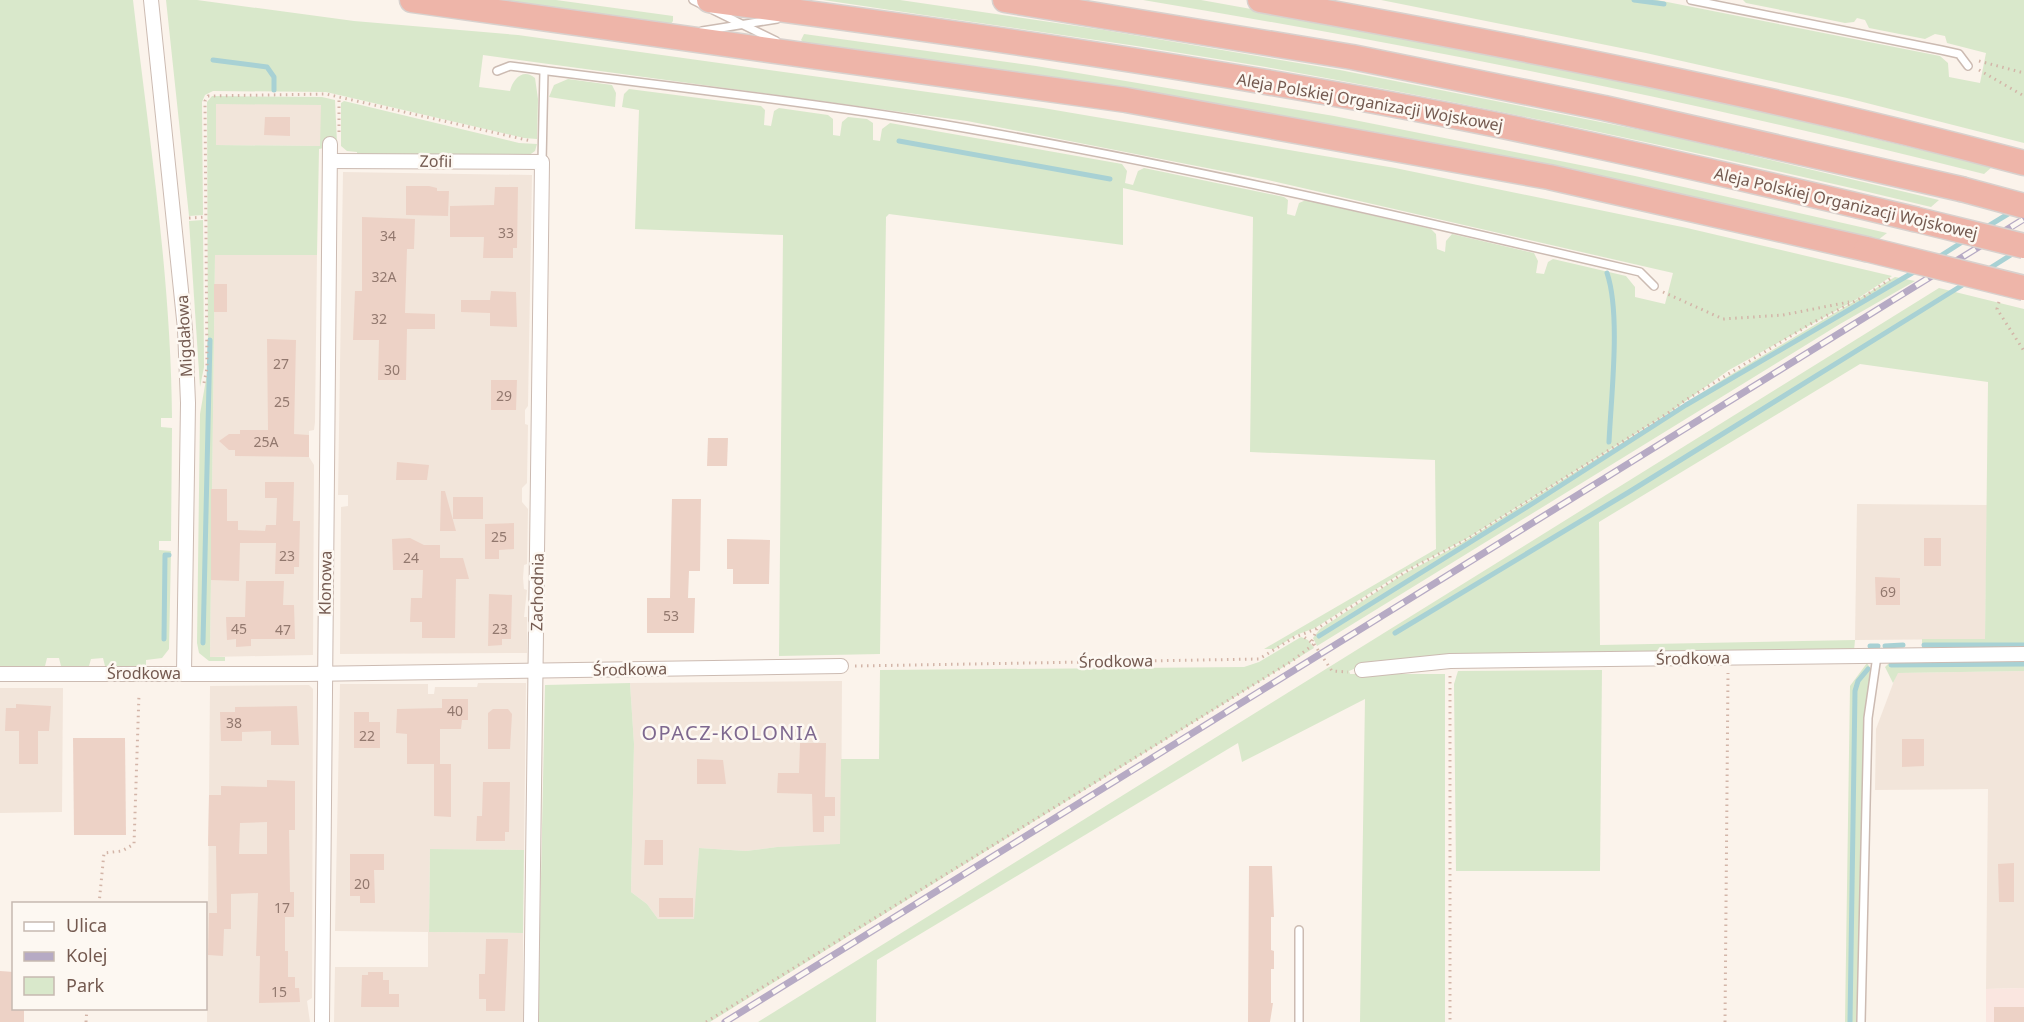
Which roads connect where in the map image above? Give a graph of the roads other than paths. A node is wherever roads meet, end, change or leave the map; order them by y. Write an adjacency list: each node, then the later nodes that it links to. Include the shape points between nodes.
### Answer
1 (151, 0): 29 (street, Migdałowa, via 185,329 188,404)
2 (412, 0): 11 (highway)
3 (693, 0): 10 (lane)
4 (709, 0): 9 (highway, Aleja Polskiej Organizacji Wojskowej)
5 (782, 0): 9 (lane)
6 (1005, 0): 20 (highway, bridge, via 1352,57 1604,108)
7 (1260, 0): 18 (highway, via 1572,59)
8 (1691, 0): 13 (lane, via 1959,54)
9 (812, 13): 10 (lane); 21 (highway, Aleja Polskiej Organizacji Wojskowej, bridge, via 1098,55 1363,100 1673,162)
10 (742, 24): 11 (lane); 12 (lane)
11 (671, 36): 12 (highway)
12 (800, 53): 23 (highway, bridge, via 1126,100 1386,146 1618,192)
13 (1968, 64)
14 (544, 70): 15 (lane, via 510,66); 19 (lane); 22 (lane, via 915,120 1124,158 1296,192 1640,272)
15 (497, 71)
16 (335, 139): 17 (street, Klonowa)
17 (330, 161): 19 (street, Zofii); 30 (street, Klonowa)
18 (2017, 161)
19 (542, 162): 28 (street, Zachodnia)
20 (2024, 206)
21 (2024, 246)
22 (1654, 286)
23 (2024, 288)
24 (2024, 654): 25 (street, Środkowa)
25 (1877, 656): 27 (street, Środkowa, via 1450,661); 36 (lane, via 1868,718)
26 (841, 666): 28 (street, Środkowa)
27 (1362, 670)
28 (536, 671): 30 (street, Środkowa); 34 (street, Zachodnia)
29 (184, 673): 30 (street, Środkowa); 31 (street, Środkowa)
30 (324, 673): 33 (street, Klonowa)
31 (0, 674)
32 (1299, 930): 35 (lane)
33 (322, 1022)
34 (531, 1022)
35 (1299, 1022)
36 (1861, 1022)

